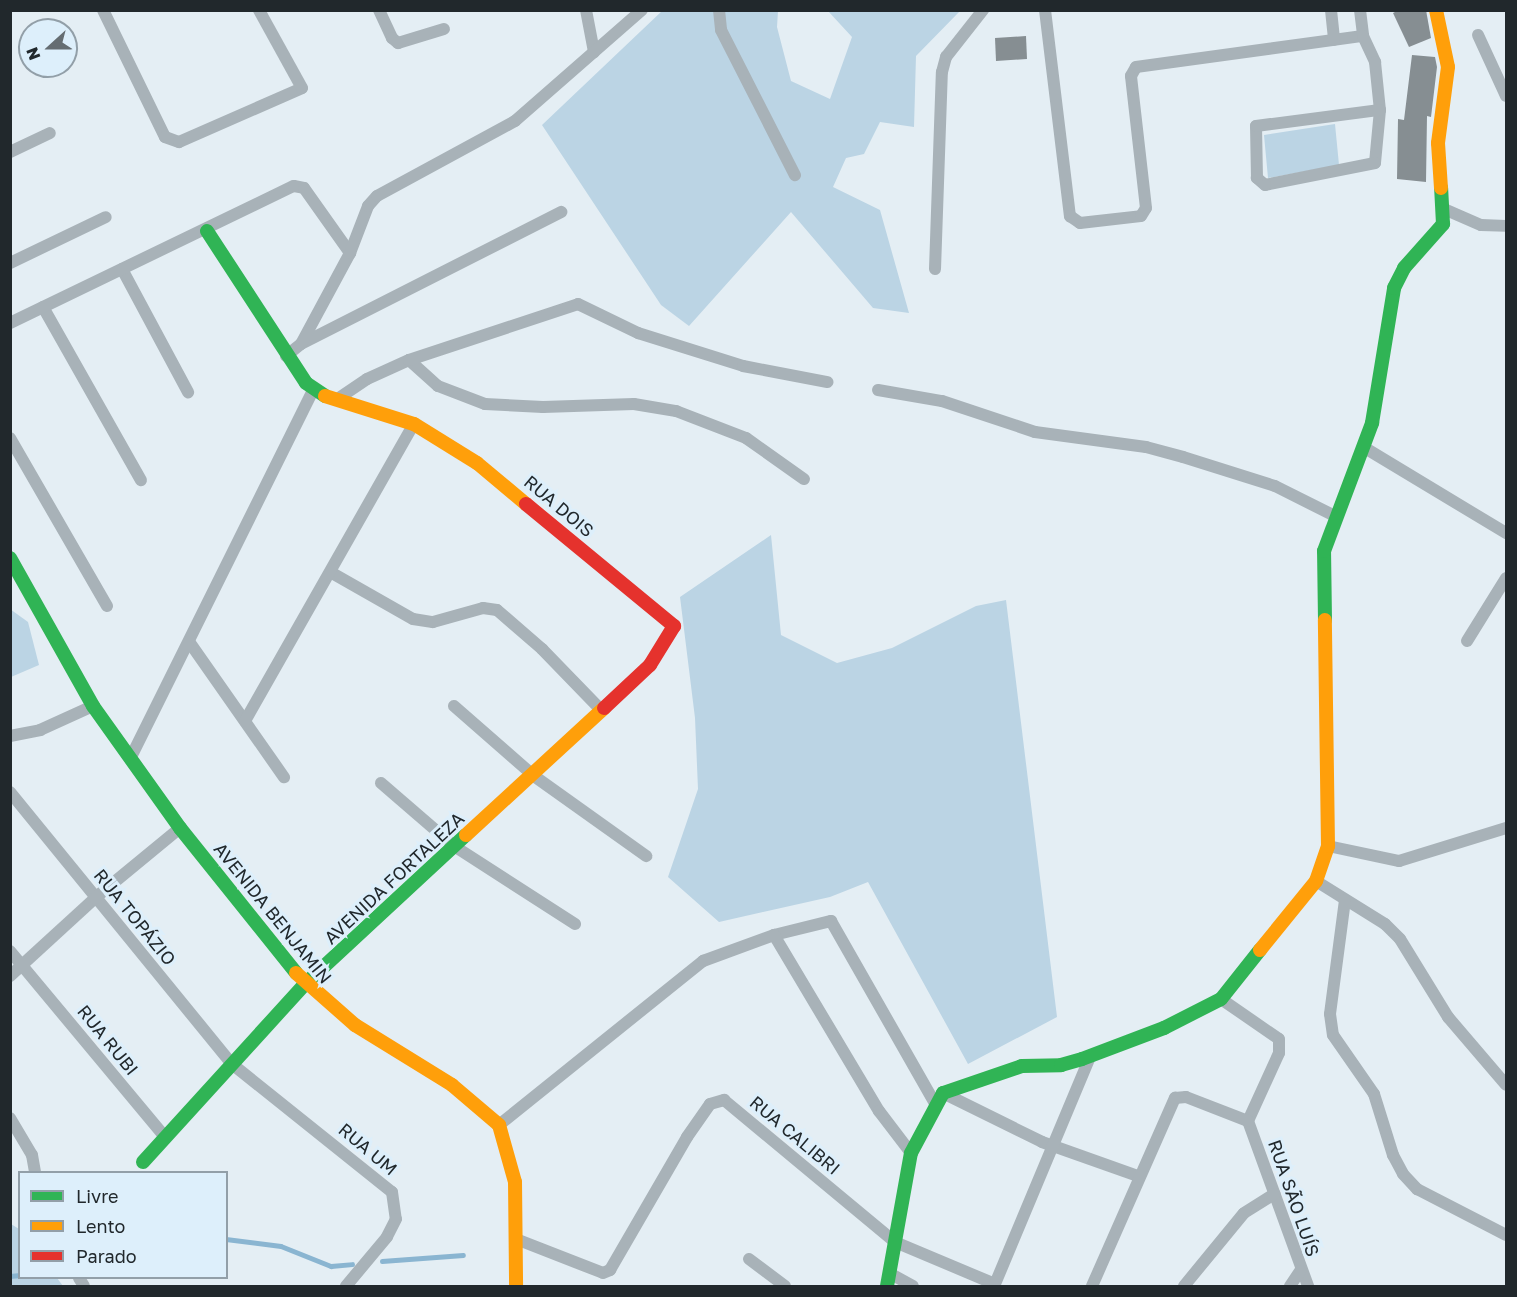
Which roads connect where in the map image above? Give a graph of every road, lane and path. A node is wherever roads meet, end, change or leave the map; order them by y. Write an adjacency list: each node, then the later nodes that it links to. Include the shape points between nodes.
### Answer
1 (103, 10): 2 (street, via 165,137 173,142 296,93 302,83)
2 (259, 10)
3 (379, 10): 12 (street, via 392,38 399,43)
4 (586, 10): 16 (street)
5 (642, 10): 16 (street)
6 (719, 10): 21 (street, via 721,30)
7 (983, 10): 30 (street, via 946,57 942,72)
8 (1045, 10): 15 (street, via 1070,216 1080,223 1141,216 1146,208 1131,76 1136,67)
9 (1331, 10): 15 (street)
10 (1360, 10): 14 (street)
11 (1436, 10): 22 (street, via 1448,67 1438,143)
12 (444, 29)
13 (1478, 35): 17 (street)
14 (1363, 36): 15 (street); 18 (street, via 1375,62)
15 (1334, 40)
16 (594, 52): 27 (street, via 515,122 377,196 368,206)
17 (1506, 96)
18 (1380, 110): 18 (street, via 1256,126 1257,178 1265,184 1371,166 1377,156)
19 (50, 133): 20 (street)
20 (10, 152)
21 (795, 175)
22 (1444, 209): 25 (street, via 1481,225); 43 (street, via 1443,224 1404,268 1394,288)
23 (561, 212): 33 (street)
24 (106, 217): 28 (street)
25 (1506, 226)
26 (207, 231): 27 (street, via 299,186); 29 (street); 34 (street)
27 (350, 253): 33 (street)
28 (10, 262)
29 (122, 269): 31 (street); 39 (street)
30 (935, 269)
31 (43, 307): 32 (street); 45 (street)
32 (10, 323)
33 (301, 344): 34 (street)
34 (286, 356): 37 (street)
35 (409, 360): 36 (street, via 579,304 638,333 743,366); 40 (street, via 367,379); 44 (street, via 438,386 485,404 634,404 675,411 746,438)
36 (827, 382)
37 (313, 390): 40 (street, RUA DOIS); 54 (street)
38 (878, 390): 46 (street, via 942,401 1042,434 1146,447 1183,457 1275,486)
39 (188, 392)
40 (336, 400): 41 (street, RUA DOIS)
41 (414, 424): 49 (street); 52 (street, RUA DOIS, via 521,497)
42 (10, 438): 51 (street)
43 (1365, 448): 46 (street); 47 (street)
44 (804, 479)
45 (141, 480)
46 (1337, 517): 68 (street, via 1324,551 1322,571)
47 (1506, 533)
48 (10, 558): 55 (street, AVENIDA BENJAMIN)
49 (332, 573): 57 (street, via 412,619 433,622 483,608 496,610 542,649); 58 (street)
50 (1506, 578): 53 (street)
51 (107, 606)
52 (674, 626): 57 (street, AVENIDA FORTALEZA, via 650,665)
53 (1467, 641)
54 (190, 643): 58 (street); 60 (street)
55 (93, 706): 59 (street, via 40,730); 60 (street, AVENIDA BENJAMIN)
56 (454, 706): 61 (street)
57 (602, 711): 61 (street, AVENIDA FORTALEZA)
58 (245, 721): 62 (street)
59 (10, 736)
60 (130, 759): 65 (street, AVENIDA BENJAMIN)
61 (534, 776): 67 (street, AVENIDA FORTALEZA); 69 (street)
62 (284, 777)
63 (381, 783): 67 (street)
64 (10, 792): 71 (street, RUA TOPÁZIO)
65 (180, 828): 71 (street); 78 (street, AVENIDA BENJAMIN)
66 (1506, 828): 68 (street, via 1399,861)
67 (454, 846): 73 (street); 78 (street, AVENIDA FORTALEZA)
68 (1328, 846): 70 (street)
69 (646, 856)
70 (1316, 881): 72 (street); 79 (street)
71 (95, 898): 76 (street); 81 (street, RUA TOPÁZIO)
72 (1345, 900): 82 (street, via 1385,924 1400,939 1448,1017); 94 (street, via 1330,1014 1333,1035 1374,1094 1403,1174 1417,1189)
73 (575, 924)
74 (774, 935): 83 (street, via 831,921); 86 (street, via 703,961); 89 (street, via 879,1111)
75 (10, 951): 76 (street, RUA RUBI)
76 (24, 965): 77 (street); 87 (street, RUA RUBI)
77 (10, 976)
78 (305, 984): 81 (street, AVENIDA FORTALEZA); 86 (street, AVENIDA BENJAMIN, via 355,1025 452,1085)
79 (1221, 999): 80 (street, via 1164,1028); 85 (street, via 1279,1039 1279,1053)
80 (1091, 1055): 83 (street, via 1061,1065 1022,1065); 88 (street)
81 (232, 1064): 87 (street, AVENIDA FORTALEZA); 100 (street, RUA UM, via 392,1192 396,1218 392,1228)
82 (1506, 1085)
83 (939, 1098): 88 (street); 89 (street)
84 (10, 1118): 91 (street, via 32,1155)
85 (1248, 1121): 92 (street, via 1186,1097 1176,1098); 93 (street, RUA SÃO LUÍS)
86 (499, 1125): 95 (street, via 515,1182)
87 (165, 1137): 90 (street, AVENIDA FORTALEZA)
88 (1053, 1146): 92 (street); 96 (street, via 995,1284)
89 (911, 1153): 96 (street)
90 (143, 1162)
91 (35, 1171)
92 (1138, 1176): 104 (street)
93 (1274, 1194): 98 (street, RUA SÃO LUÍS); 105 (street, via 1228,1229)
94 (1506, 1235)
95 (516, 1239): 96 (street, RUA CALIBRI, via 607,1272 687,1137 710,1104 718,1100 731,1106); 101 (street)
96 (895, 1242): 99 (street)
97 (749, 1259): 102 (street)
98 (1300, 1271): 106 (street); 107 (street, RUA SÃO LUÍS)
99 (889, 1280): 103 (street)
100 (346, 1287)
101 (516, 1287)
102 (785, 1287)
103 (913, 1287)
104 (1092, 1287)
105 (1184, 1287)
106 (1290, 1287)
107 (1308, 1287)

